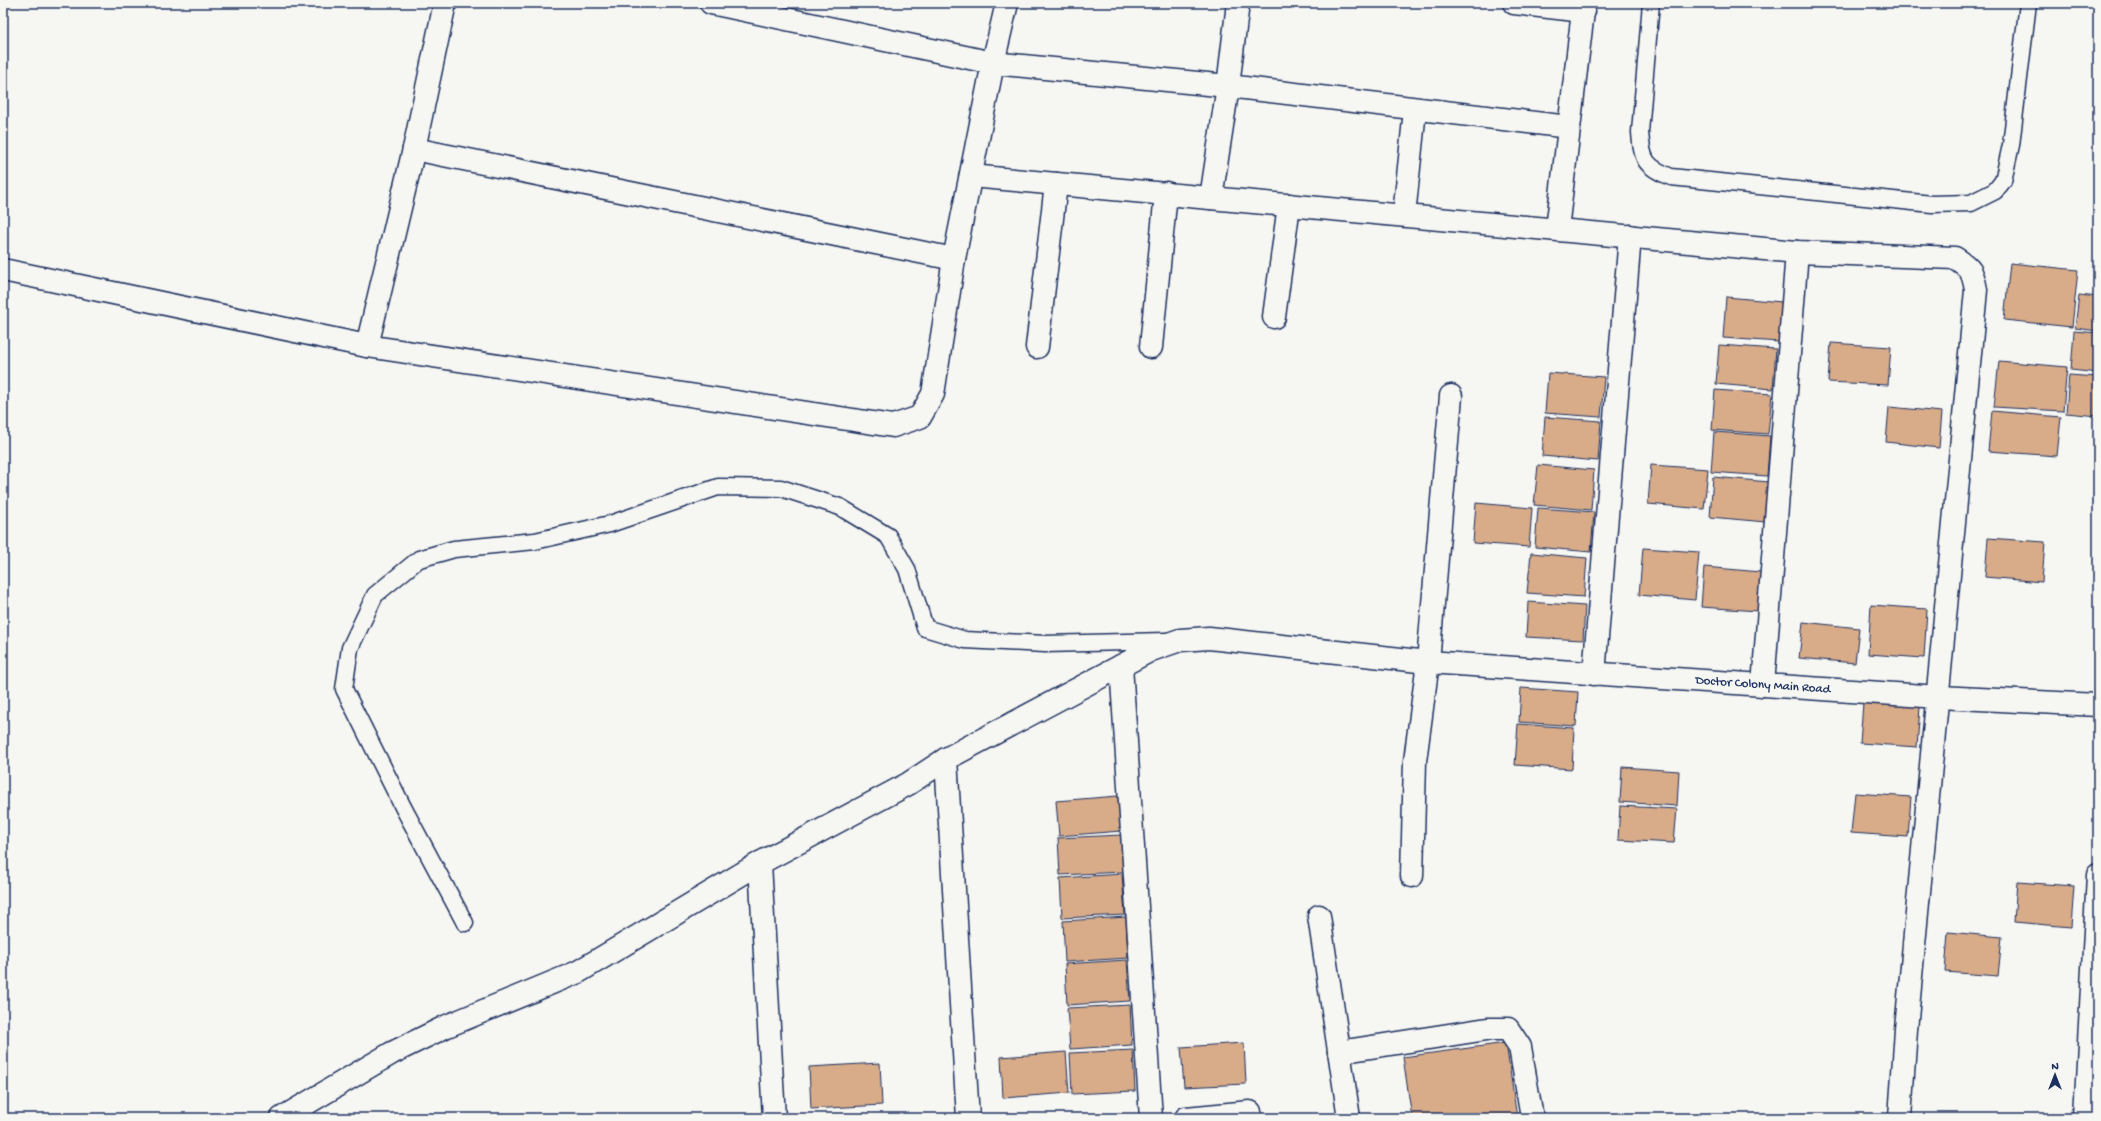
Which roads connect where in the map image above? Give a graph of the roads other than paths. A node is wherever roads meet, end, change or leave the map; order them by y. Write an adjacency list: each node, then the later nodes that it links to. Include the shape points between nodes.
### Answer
1 (445, 3): 13 (street)
2 (711, 3): 9 (street)
3 (1007, 3): 9 (street)
4 (1238, 3): 10 (street)
5 (1514, 3): 8 (street)
6 (1652, 3): 7 (lane, via 1640,132 1644,160 1654,171 1671,177 1932,204 1971,203 1995,191 2003,181 2011,144)
7 (2028, 3)
8 (1584, 7): 12 (street)
9 (993, 63): 10 (street); 14 (street)
10 (1228, 86): 11 (street); 17 (street)
11 (1415, 110): 12 (street); 19 (street)
12 (1569, 127): 20 (street)
13 (414, 149): 23 (street); 26 (street)
14 (971, 176): 15 (street); 23 (street)
15 (1056, 184): 16 (street); 27 (street)
16 (1166, 193): 17 (street); 28 (street)
17 (1211, 198): 18 (street)
18 (1289, 205): 19 (street); 25 (street)
19 (1404, 216): 20 (street)
20 (1557, 230): 21 (street)
21 (1630, 236): 22 (street); 33 (street)
22 (1797, 252): 34 (street); 35 (street, via 1955,258 1969,267 1974,276 1976,290)
23 (954, 259): 26 (street, via 932,394 920,417 893,426)
24 (3, 270): 26 (street)
25 (1274, 317)
26 (367, 346)
27 (1037, 347)
28 (1151, 347)
29 (1451, 396): 31 (street)
30 (1180, 640): 31 (street, Doctor Colony Main Road, via 1209,638); 32 (street, Doctor Colony Main Road, via 1151,650); 42 (lane, via 1045,644 965,640 925,628 907,569 888,536 840,507 781,488 718,487 610,524 536,541 454,549 419,559 375,595 350,648 344,689)
31 (1428, 662): 33 (street, Doctor Colony Main Road); 40 (street, via 1415,761)
32 (1121, 666): 37 (street, Doctor Colony Main Road); 48 (street)
33 (1594, 674): 34 (street, Doctor Colony Main Road)
34 (1763, 684): 35 (street, Doctor Colony Main Road)
35 (1939, 697): 36 (street, Doctor Colony Main Road); 52 (street, via 1906,1029)
36 (2098, 705)
37 (946, 759): 38 (street, Doctor Colony Main Road, via 908,784); 47 (street)
38 (760, 863): 45 (street, Doctor Colony Main Road, via 578,972 447,1026 392,1054); 46 (street)
39 (2098, 875): 53 (street)
40 (1412, 876)
41 (1319, 916): 43 (street)
42 (465, 923)
43 (1339, 1052): 50 (street); 51 (street, via 1486,1029 1508,1029 1520,1046)
44 (1250, 1112): 49 (street)
45 (282, 1118)
46 (774, 1118)
47 (968, 1118)
48 (1151, 1118)
49 (1186, 1118)
50 (1349, 1118)
51 (1532, 1118)
52 (1900, 1118)
53 (2085, 1118)

